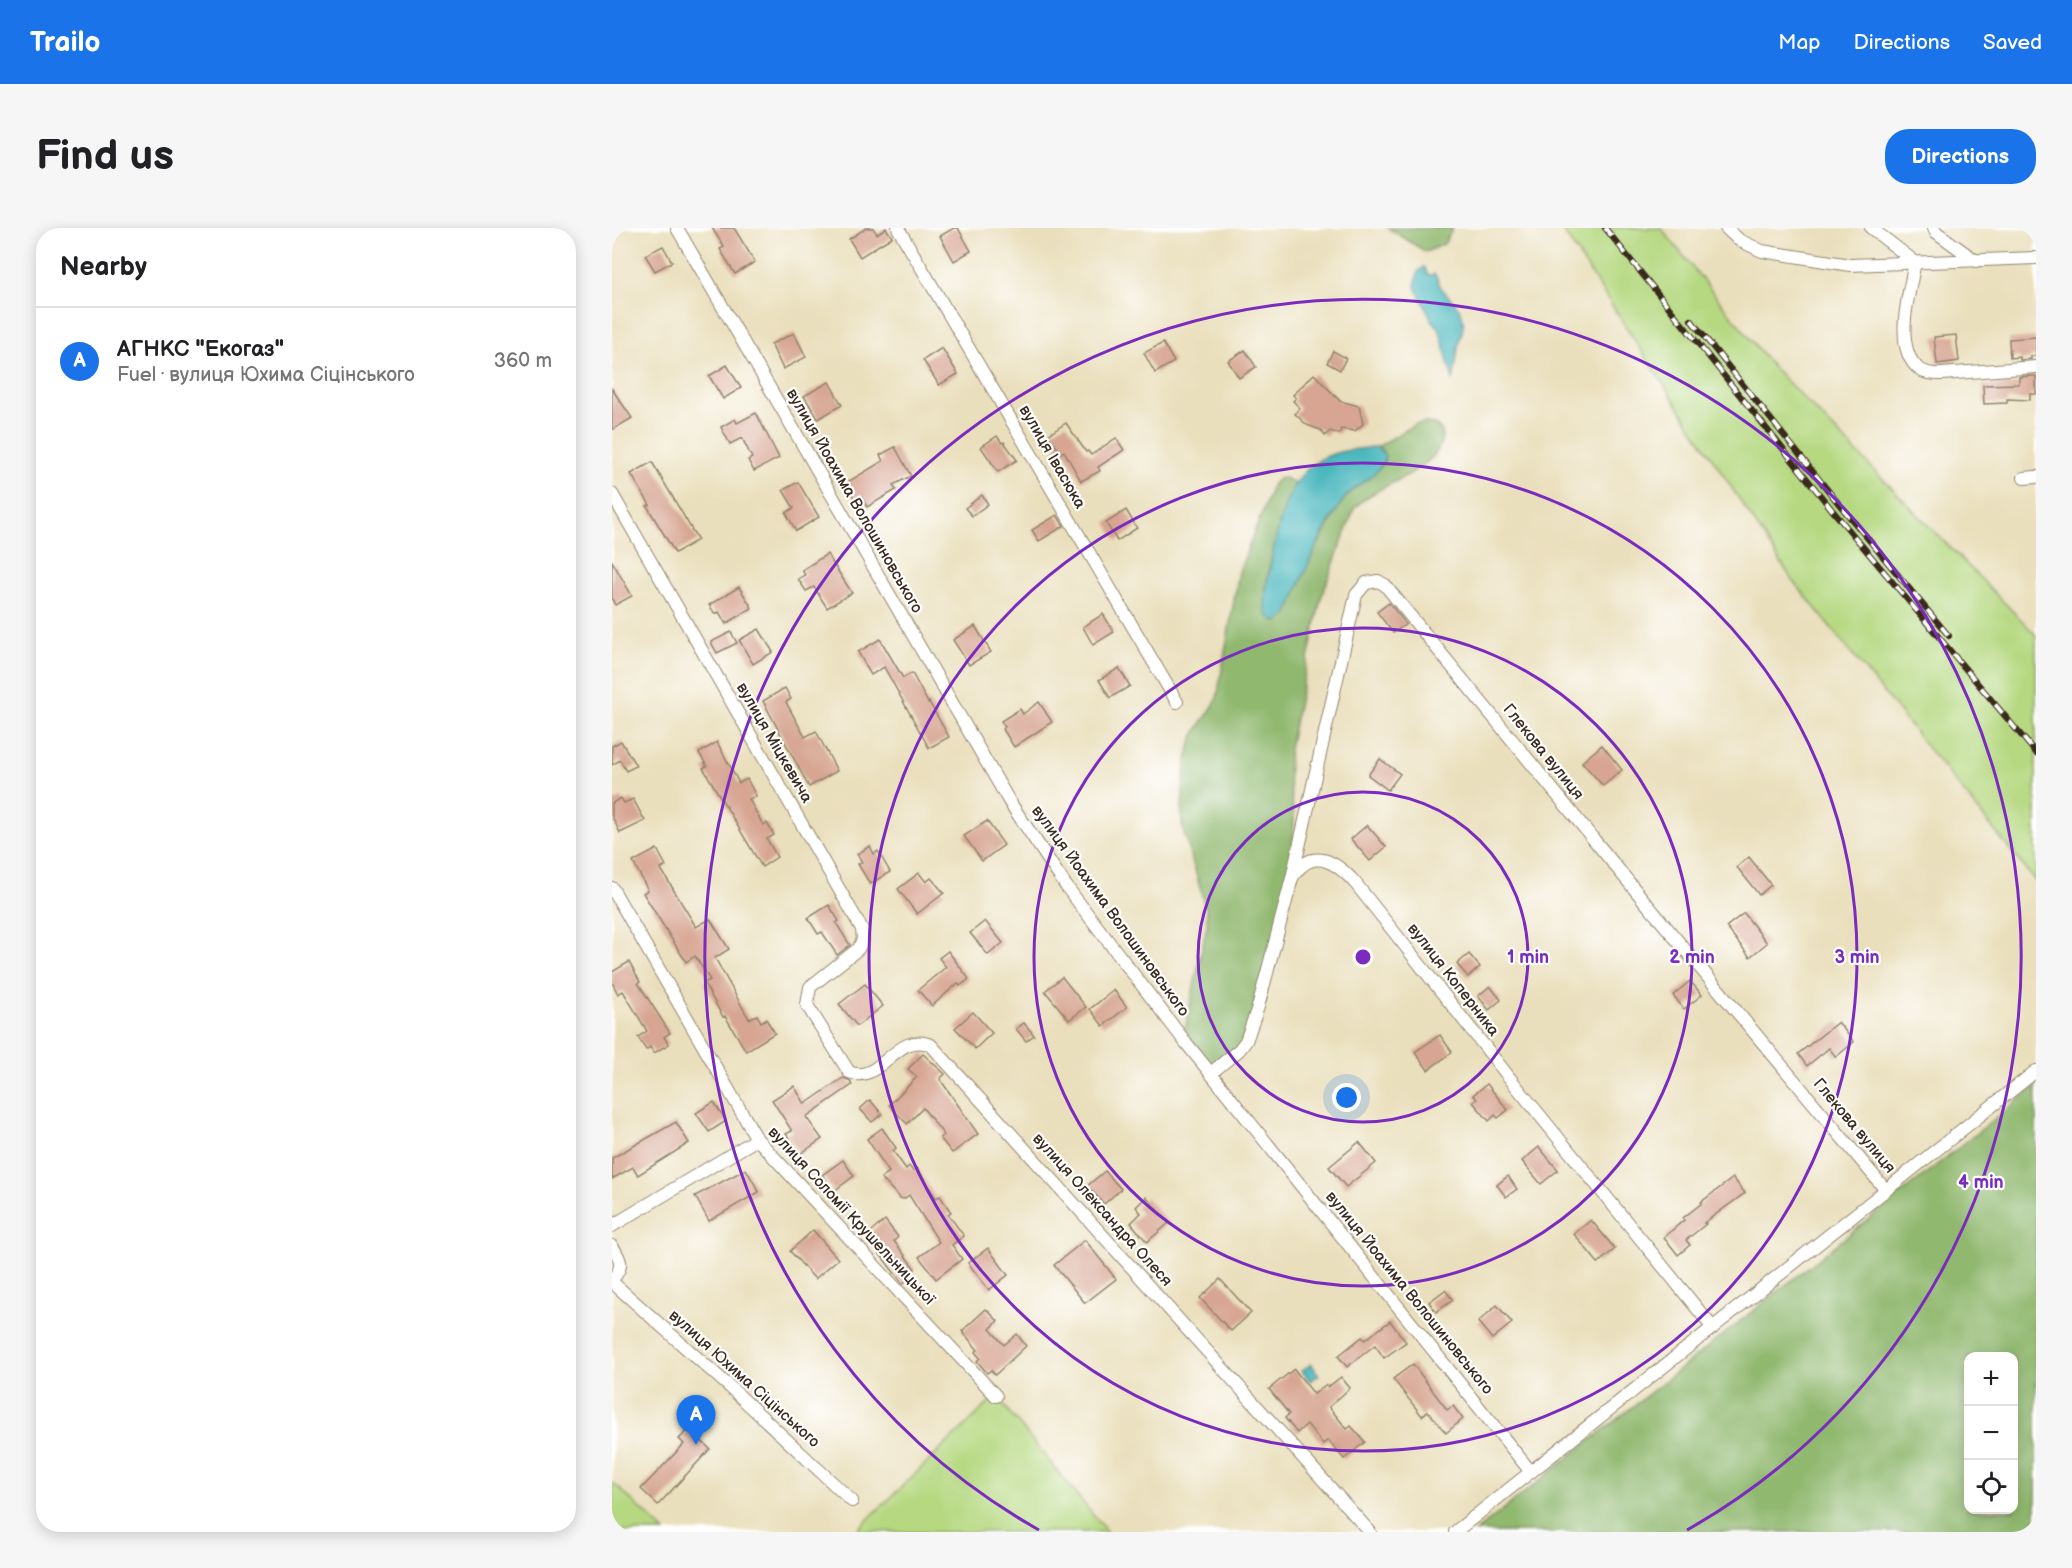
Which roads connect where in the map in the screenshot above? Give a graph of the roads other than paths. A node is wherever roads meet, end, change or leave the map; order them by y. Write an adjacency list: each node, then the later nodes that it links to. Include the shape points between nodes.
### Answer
1 (677, 228): 16 (street, вулиця Йоахима Волошиновського, via 1014,809 1066,886)
2 (898, 228): 11 (street, вулиця Івасюка)
3 (1726, 228): 8 (street, via 1756,248 1824,262)
4 (1871, 228): 8 (street)
5 (1934, 228): 7 (street)
6 (2036, 258): 7 (street)
7 (1976, 261): 8 (street)
8 (1915, 262): 9 (street, via 1904,328 1909,355 1920,370 1942,374)
9 (2036, 367)
10 (612, 494): 14 (street, вулиця Міцкевича, via 862,929 858,949 810,987)
11 (1177, 702)
12 (1292, 878): 16 (street, via 1246,1041); 18 (street, Глекова вулиця, via 1356,595 1366,583 1378,581); 22 (street, вулиця Коперника, via 1301,866 1321,859 1346,873)
13 (612, 888): 17 (street, вулиця Соломії Крушельницької)
14 (807, 996): 26 (street, вулиця Олександра Олеся, via 807,1005 849,1072 866,1074 910,1043 921,1040 931,1045)
15 (2036, 1071): 18 (street)
16 (1211, 1073): 24 (street, вулиця Йоахима Волошиновського)
17 (756, 1139): 19 (street); 23 (street, вулиця Соломії Крушельницької)
18 (1885, 1189): 22 (street)
19 (612, 1226)
20 (612, 1246): 21 (street, вулиця Юхима Сіцінського, via 621,1266)
21 (612, 1281): 25 (street, вулиця Юхима Сіцінського)
22 (1713, 1328): 24 (street)
23 (996, 1396)
24 (1532, 1472): 27 (street)
25 (852, 1501)
26 (1370, 1532)
27 (1455, 1532)

